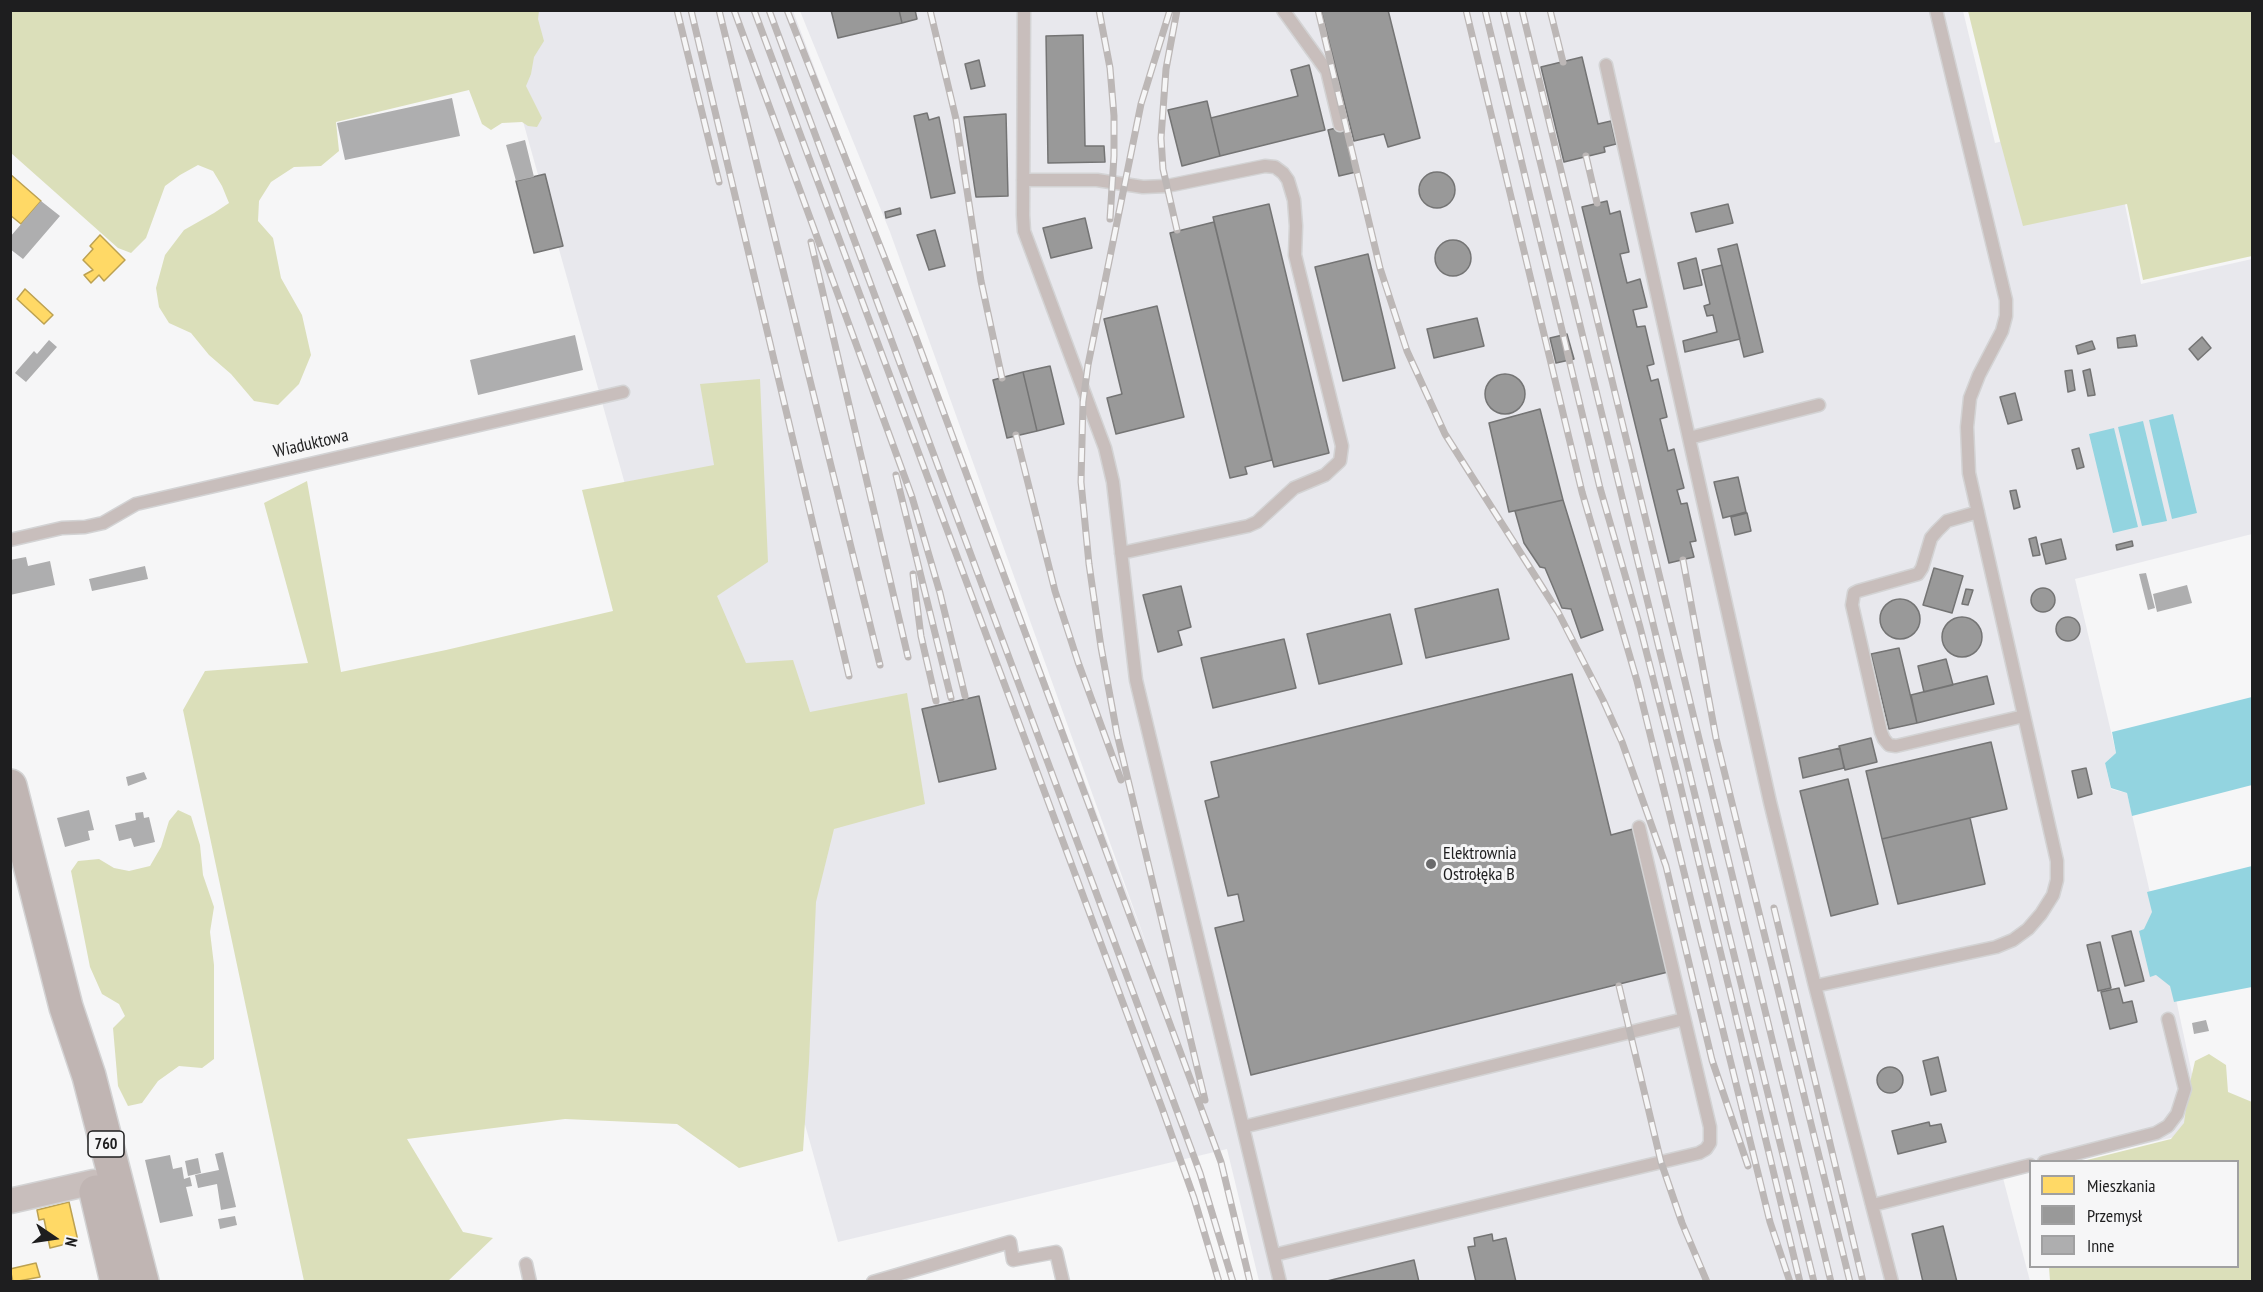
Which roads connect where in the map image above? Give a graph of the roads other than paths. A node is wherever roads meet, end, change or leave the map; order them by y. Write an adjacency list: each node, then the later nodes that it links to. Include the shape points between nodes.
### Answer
1 (1024, 10): 6 (lane)
2 (1283, 10): 5 (lane, via 1327,71)
3 (1936, 10): 10 (lane, via 2006,300 2002,331 1970,398 1969,473)
4 (1606, 65): 9 (lane)
5 (1340, 124)
6 (1023, 180): 12 (lane, via 1024,231 1105,448); 12 (lane, via 1097,180 1143,187 1167,186 1265,166 1283,173 1294,200 1295,255 1342,446 1340,461 1325,475 1294,488 1248,526)
7 (623, 392): 11 (lane, Wiaduktowa, via 136,504 103,523)
8 (1819, 405): 9 (lane)
9 (1689, 438): 16 (lane)
10 (1978, 512): 13 (lane); 13 (lane, via 1947,521 1937,531 1918,574 1858,591 1852,605 1881,732 1889,745)
11 (10, 540)
12 (1121, 553): 20 (lane, via 1136,680)
13 (2024, 716): 16 (lane, via 2057,861 2053,896 2042,914 2013,940 1996,947)
14 (13, 806): 17 (main road, 760)
15 (1639, 827): 19 (lane)
16 (1815, 986): 25 (lane)
17 (66, 1007): 23 (main road, 760); 29 (main road, 760, via 89,1076)
18 (2168, 1018): 21 (lane, via 2185,1089 2177,1114 2168,1126 2157,1133)
19 (1684, 1019): 20 (lane); 26 (lane, via 1710,1127 1706,1149)
20 (1243, 1127): 26 (lane)
21 (2048, 1160)
22 (2029, 1166): 25 (lane)
23 (93, 1182): 24 (street); 28 (main road, 760)
24 (11, 1200)
25 (1873, 1205): 34 (lane)
26 (1274, 1256): 33 (lane)
27 (525, 1264): 30 (lane)
28 (117, 1281)
29 (142, 1281)
30 (530, 1281)
31 (873, 1281): 32 (lane, via 1010,1242 1013,1260 1056,1252)
32 (1063, 1281)
33 (1280, 1281)
34 (1892, 1281)

